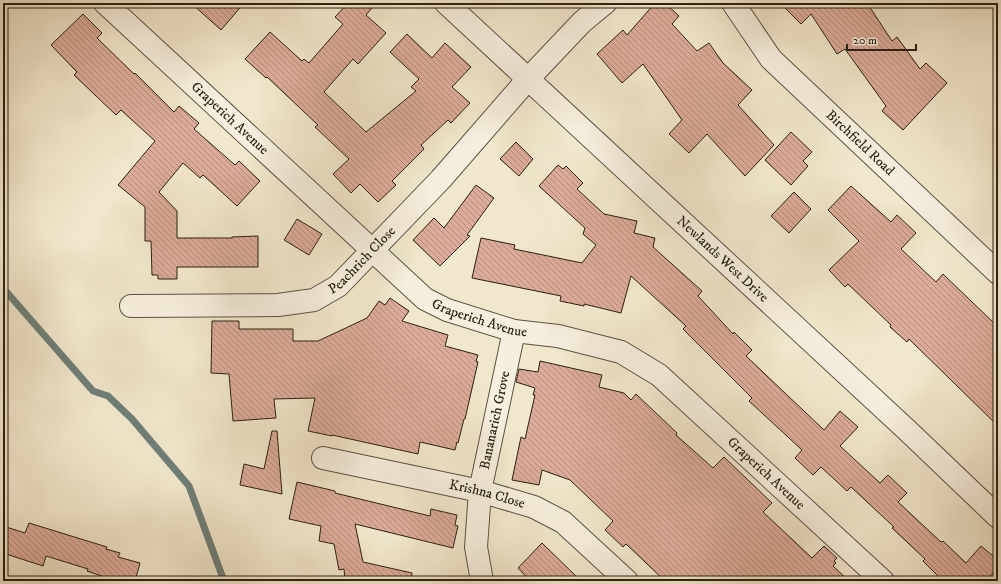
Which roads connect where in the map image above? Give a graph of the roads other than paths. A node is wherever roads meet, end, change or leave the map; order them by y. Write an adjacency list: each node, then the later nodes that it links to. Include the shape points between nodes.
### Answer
1 (105, 3): 6 (street, Graperich Avenue)
2 (446, 3): 5 (street, Newlands West Drive)
3 (605, 3): 5 (street, Peachrich Close, via 582,22)
4 (733, 3): 7 (street, Birchfield Road, via 771,59)
5 (528, 79): 6 (street, Peachrich Close, via 441,179); 12 (street, Newlands West Drive)
6 (373, 251): 8 (street, Peachrich Close, via 338,286 314,300 278,305); 9 (street, Graperich Avenue, via 425,299 447,310)
7 (998, 273)
8 (131, 306)
9 (514, 331): 11 (street, Bananarich Grove); 15 (street, Graperich Avenue, via 558,336 621,352 659,375)
10 (323, 458): 11 (street, Krishna Close)
11 (480, 491): 13 (street, Bananarich Grove, via 476,547); 14 (street, Krishna Close, via 534,507 563,522)
12 (998, 517)
13 (482, 581)
14 (628, 581)
15 (883, 581)

